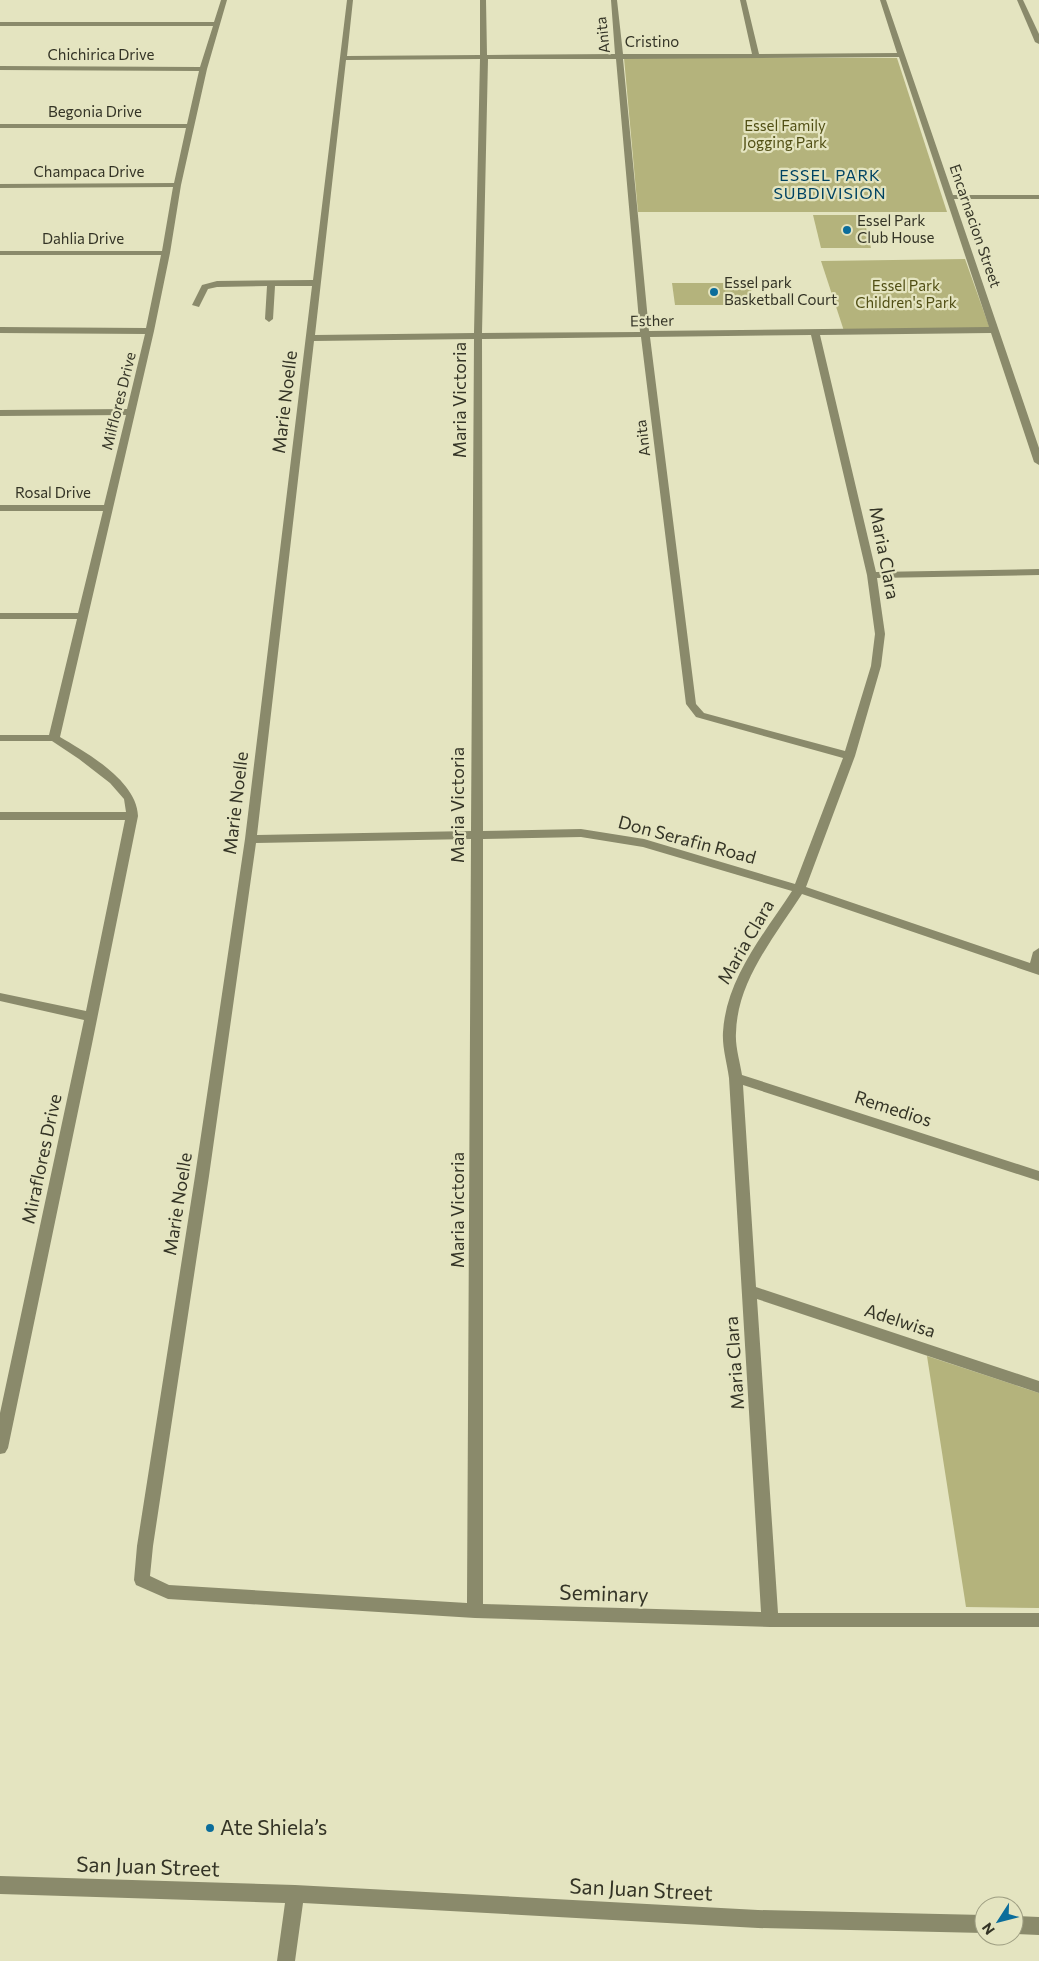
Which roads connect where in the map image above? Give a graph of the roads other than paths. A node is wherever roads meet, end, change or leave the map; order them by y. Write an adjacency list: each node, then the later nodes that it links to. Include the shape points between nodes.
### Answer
1 (224, 0): 9 (street, Milflores Drive)
2 (350, 0): 14 (street, Marie Noelle)
3 (483, 0): 15 (street, Maria Victoria)
4 (614, 0): 13 (street, Anita)
5 (743, 0): 11 (street)
6 (883, 0): 12 (street, Encarnacion Street)
7 (1020, 0): 10 (street)
8 (0, 24): 9 (street)
9 (218, 24): 17 (street, Milflores Drive)
10 (1039, 42)
11 (756, 55): 12 (street, Cristino); 13 (street, Cristino)
12 (901, 55): 22 (street, Encarnacion Street)
13 (620, 56): 15 (street, Cristino); 34 (street, Anita)
14 (344, 58): 15 (street, Cristino); 26 (street, Marie Noelle)
15 (484, 58): 35 (street, Maria Victoria)
16 (0, 68): 17 (street, Chichirica Drive)
17 (203, 69): 19 (street, Milflores Drive)
18 (0, 126): 19 (street, Begonia Drive)
19 (191, 126): 21 (street, Milflores Drive)
20 (0, 186): 21 (street, Champaca Drive)
21 (177, 186): 25 (street, Milflores Drive)
22 (948, 197): 23 (street); 31 (street, Encarnacion Street)
23 (1039, 197)
24 (0, 253): 25 (street, Dahlia Drive)
25 (166, 253): 32 (street, Milflores Drive)
26 (315, 283): 27 (street); 36 (street, Marie Noelle)
27 (271, 284): 28 (street, via 205,287); 29 (street)
28 (196, 305)
29 (269, 319)
30 (0, 330): 32 (street)
31 (994, 330): 33 (street, Esther); 39 (street, Encarnacion Street)
32 (150, 331): 37 (street, Milflores Drive)
33 (815, 333): 34 (street, Esther); 43 (street, Maria Clara)
34 (646, 335): 35 (street, Esther); 48 (street, Anita, via 691,704 700,715)
35 (478, 336): 36 (street, Esther); 51 (street, Maria Victoria)
36 (311, 338): 52 (street, Marie Noelle)
37 (130, 412): 38 (street); 41 (street, Milflores Drive)
38 (0, 413)
39 (1039, 462)
40 (0, 508): 41 (street, Rosal Drive)
41 (107, 508): 45 (street, Milflores Drive)
42 (1039, 572): 43 (street)
43 (872, 575): 48 (street, Maria Clara, via 880,634 876,666)
44 (0, 616): 45 (street)
45 (84, 616): 47 (street, Milflores Drive)
46 (0, 738): 47 (street)
47 (54, 738): 50 (street, via 82,755 122,789 132,806)
48 (848, 756): 53 (street, Maria Clara)
49 (0, 816): 50 (street)
50 (132, 816): 57 (street, Miraflores Drive)
51 (476, 835): 52 (street, Don Serafin Road); 53 (street, Don Serafin Road, via 581,833 644,843); 65 (street, Maria Victoria)
52 (251, 838): 64 (street, Marie Noelle, via 145,1546 142,1580)
53 (800, 889): 55 (street, Don Serafin Road); 58 (street, Maria Clara, via 749,967 733,1002 729,1034)
54 (1039, 952): 55 (street)
55 (1037, 970)
56 (0, 997): 57 (street)
57 (91, 1017): 62 (street, Miraflores Drive)
58 (736, 1078): 59 (street, Remedios); 60 (street, Maria Clara)
59 (1039, 1176)
60 (750, 1291): 61 (street, Adelwisa); 66 (street, Maria Clara)
61 (1039, 1387)
62 (3, 1419): 63 (street, Miraflores Drive)
63 (0, 1448)
64 (168, 1592): 65 (street, Seminary)
65 (475, 1611): 66 (street, Seminary)
66 (770, 1620): 67 (street, Seminary)
67 (1039, 1620)
68 (0, 1885): 69 (street, San Juan Street)
69 (295, 1894): 70 (street, San Juan Street, via 758,1919); 73 (street)
70 (974, 1924)
71 (1024, 1925): 72 (street)
72 (1039, 1926)
73 (286, 1961)

